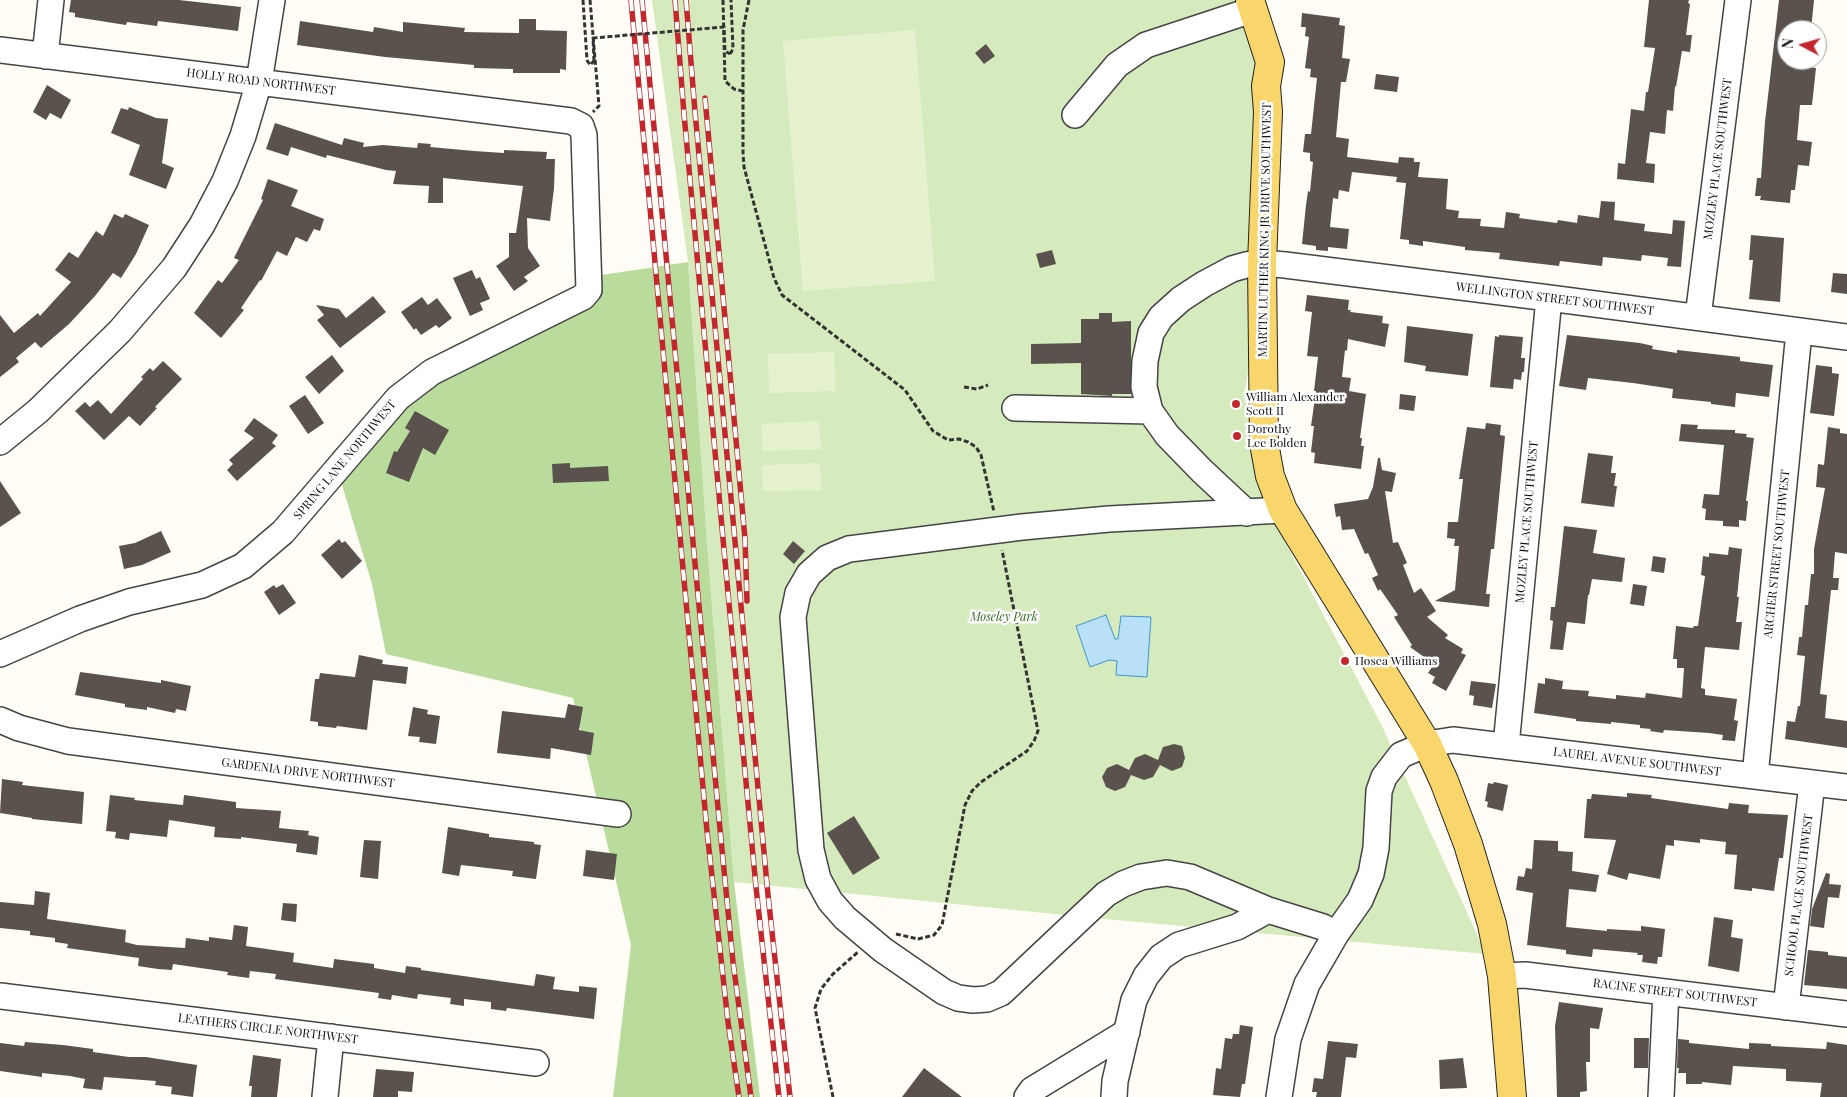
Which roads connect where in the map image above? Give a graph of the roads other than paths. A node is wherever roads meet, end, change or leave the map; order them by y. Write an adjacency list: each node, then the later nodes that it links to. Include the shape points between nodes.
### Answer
1 (51, 0): 6 (street)
2 (272, 0): 7 (street)
3 (1738, 0): 12 (street, MOZLEY PLACE SOUTHWEST)
4 (1242, 5): 8 (street, via 1138,50 1117,65); 10 (main road, MARTIN LUTHER KING JR DRIVE SOUTHWEST, via 1270,62 1266,86 1268,112)
5 (1, 54): 6 (street, HOLLY ROAD NORTHWEST)
6 (45, 56): 7 (street, HOLLY ROAD NORTHWEST)
7 (259, 82): 9 (street, HOLLY ROAD NORTHWEST, via 571,121); 17 (street, via 225,181 174,268 120,331 38,411)
8 (1075, 115)
9 (581, 126): 20 (street, SPRING LANE NORTHWEST, via 584,135 589,290 583,297 432,372 398,398 284,532 244,566 202,585 129,602 80,619)
10 (1262, 263): 11 (street, WELLINGTON STREET SOUTHWEST); 16 (street, via 1232,270 1211,280 1181,299 1161,317 1151,334 1145,361 1144,387); 18 (main road, MARTIN LUTHER KING JR DRIVE SOUTHWEST, via 1264,443 1270,476)
11 (1549, 298): 12 (street, WELLINGTON STREET SOUTHWEST); 23 (street, MOZLEY PLACE SOUTHWEST)
12 (1698, 317): 13 (street, WELLINGTON STREET SOUTHWEST)
13 (1799, 332): 14 (street, WELLINGTON STREET SOUTHWEST); 24 (street, ARCHER STREET SOUTHWEST)
14 (1847, 337)
15 (1015, 408): 16 (street)
16 (1150, 411): 19 (street, via 1174,443)
17 (0, 442)
18 (1283, 510): 19 (street); 22 (main road, MARTIN LUTHER KING JR DRIVE SOUTHWEST)
19 (1247, 512): 28 (street, via 1022,527 849,549 827,558 809,574 798,593 793,618 811,850 818,878 845,918 944,992 972,1000 987,999 1001,993 1106,894 1141,877 1190,876)
20 (0, 654)
21 (0, 720): 27 (street, GARDENIA DRIVE NORTHWEST, via 68,741)
22 (1427, 744): 23 (street, LAUREL AVENUE SOUTHWEST, via 1453,740); 29 (street, LAUREL AVENUE SOUTHWEST, via 1401,755 1384,777 1379,791 1371,874 1360,900); 30 (main road, MARTIN LUTHER KING JR DRIVE SOUTHWEST, via 1468,844 1492,924)
23 (1506, 746): 24 (street, LAUREL AVENUE SOUTHWEST)
24 (1755, 776): 25 (street, LAUREL AVENUE SOUTHWEST)
25 (1812, 783): 26 (street, LAUREL AVENUE SOUTHWEST); 33 (street, SCHOOL PLACE SOUTHWEST)
26 (1847, 787)
27 (618, 814)
28 (1268, 910): 29 (street); 35 (street, via 1237,927 1179,945 1161,957 1146,976 1134,1000)
29 (1336, 934): 41 (street, LAUREL AVENUE SOUTHWEST, via 1300,1002 1288,1039)
30 (1502, 976): 31 (street, RACINE STREET SOUTHWEST, via 1525,975); 42 (main road, MARTIN LUTHER KING JR DRIVE SOUTHWEST)
31 (1666, 992): 33 (street, RACINE STREET SOUTHWEST); 43 (street)
32 (0, 996): 36 (street, LEATHERS CIRCLE NORTHWEST)
33 (1786, 1007): 34 (street, RACINE STREET SOUTHWEST)
34 (1847, 1014)
35 (1127, 1032): 39 (street, via 1032,1090); 40 (street)
36 (331, 1037): 37 (street, LEATHERS CIRCLE NORTHWEST); 38 (street)
37 (536, 1063)
38 (325, 1097)
39 (1027, 1097)
40 (1114, 1097)
41 (1279, 1097)
42 (1512, 1097)
43 (1661, 1097)

